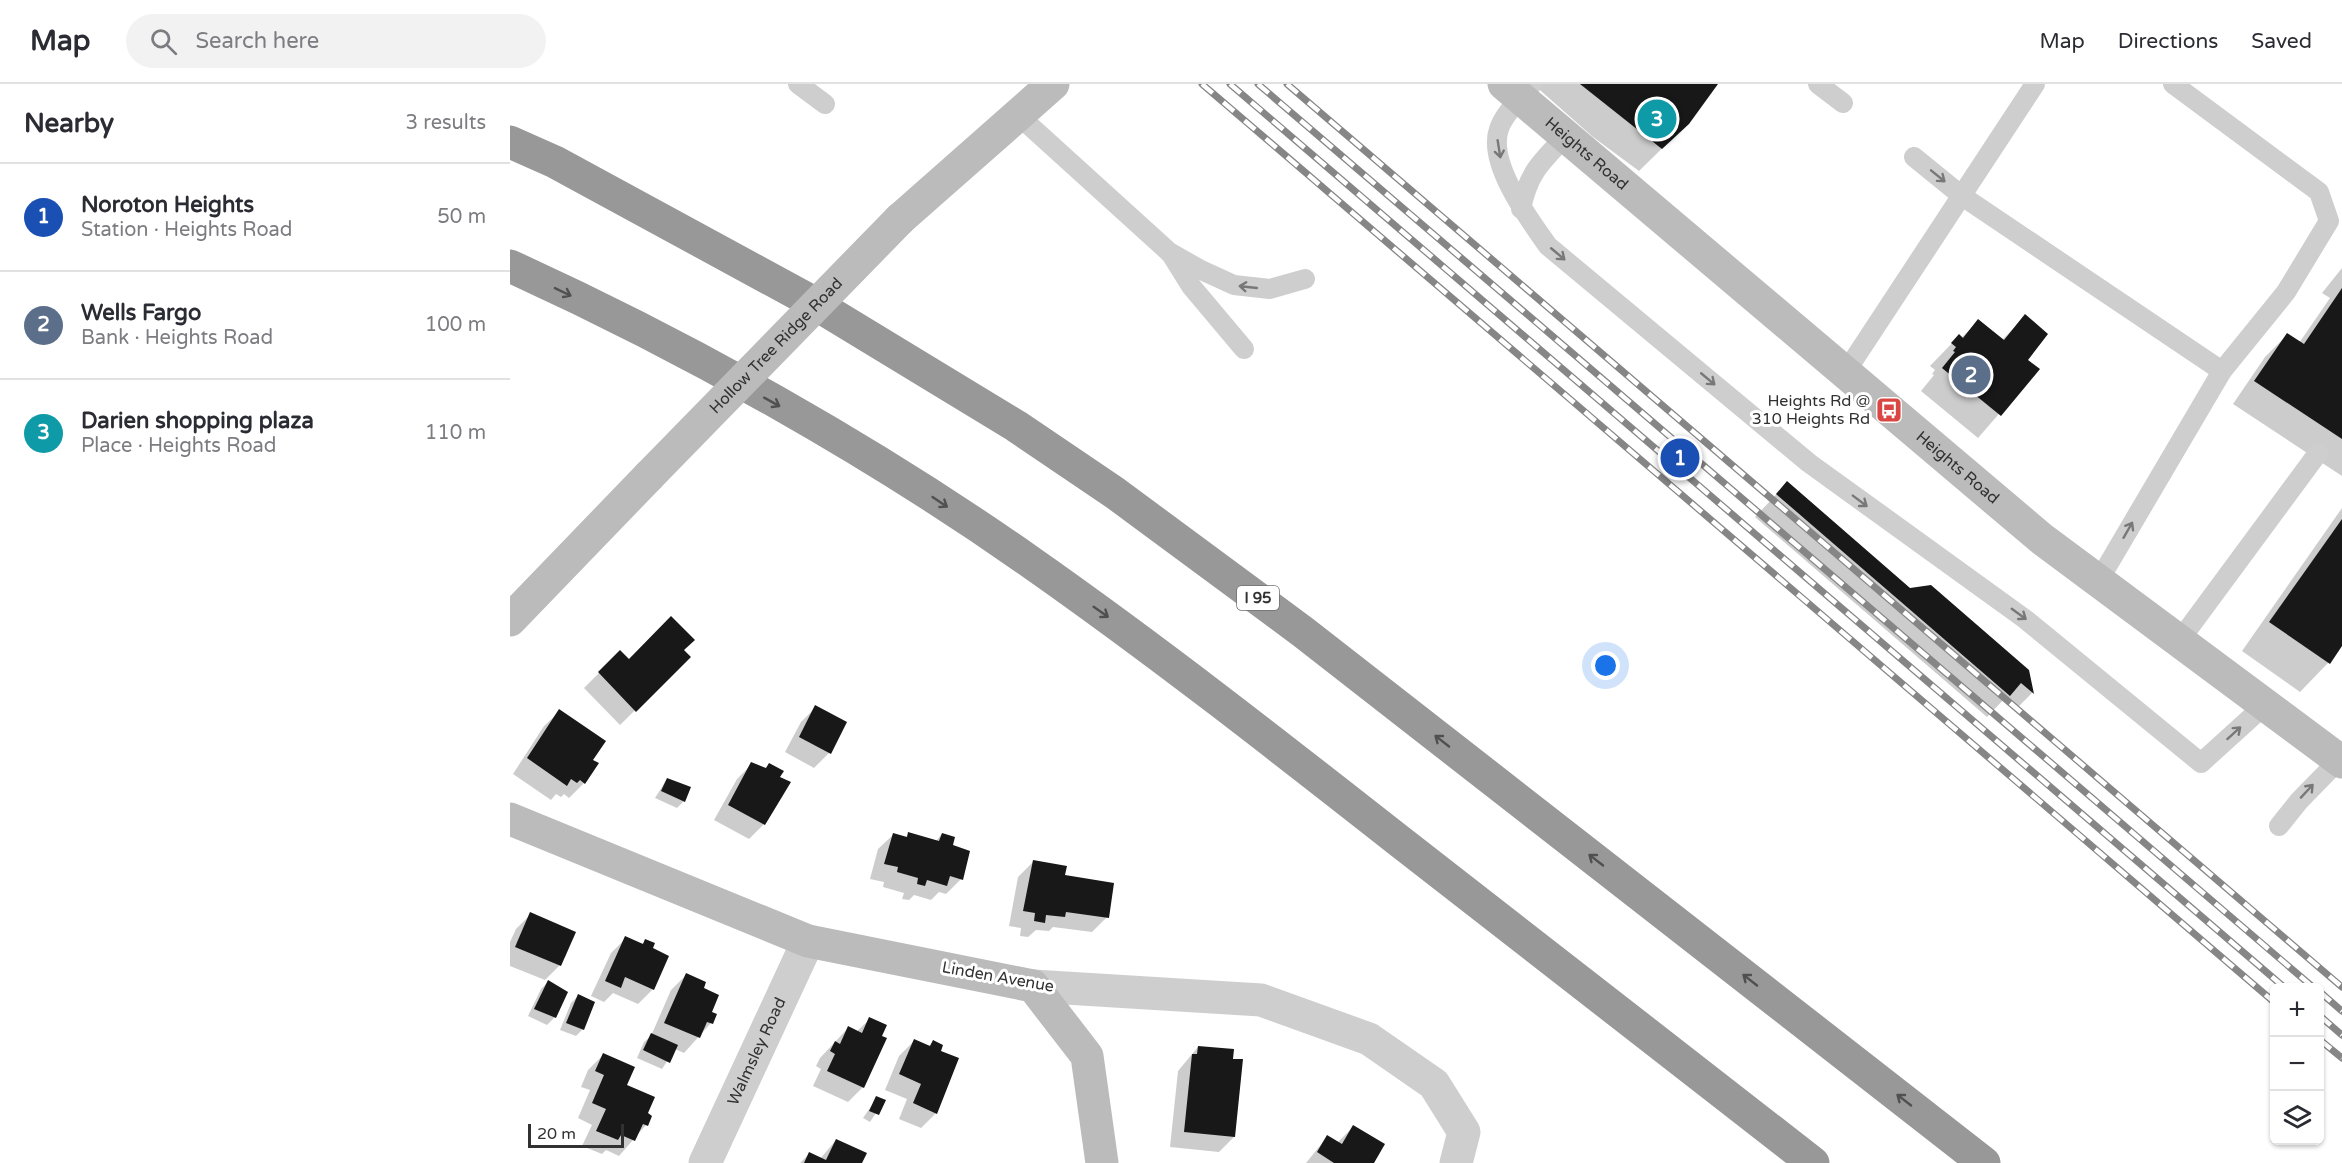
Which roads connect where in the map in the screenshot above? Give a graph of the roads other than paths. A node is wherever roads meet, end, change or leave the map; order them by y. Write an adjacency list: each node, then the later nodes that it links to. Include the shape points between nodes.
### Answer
1 (798, 84): 8 (lane)
2 (1818, 84): 7 (lane)
3 (2036, 84): 13 (lane)
4 (2173, 84): 19 (lane, via 2319,192 2329,221 2286,292)
5 (1050, 85): 9 (street, Hollow Tree Ridge Road)
6 (1519, 89): 10 (street, Heights Road); 14 (lane, one-way to 14, via 1499,127 1497,141 1503,172)
7 (1843, 103)
8 (825, 104)
9 (1018, 115): 15 (lane); 23 (street, Hollow Tree Ridge Road, bridge, via 900,219)
10 (1566, 136): 14 (lane, via 1532,172); 20 (street, Heights Road)
11 (510, 142): 31 (highway, I 95, one-way to 11, via 1294,625 1105,486 996,413 807,299 555,162)
12 (1914, 157): 13 (lane, one-way to 13)
13 (1962, 195): 19 (lane); 20 (lane)
14 (1521, 209): 25 (lane, one-way to 25, via 1548,246 1809,463 2025,619 2201,763)
15 (1169, 252): 17 (lane, one-way to 15, via 1270,289 1234,285); 18 (lane, via 1191,286)
16 (510, 266): 35 (highway, one-way to 35, via 623,321 827,433 1026,559 1215,697)
17 (1305, 279)
18 (1244, 349)
19 (2222, 370): 22 (lane, one-way to 19)
20 (1845, 373): 22 (street, Heights Road, via 2042,540)
21 (2318, 453): 24 (lane)
22 (2099, 580): 24 (street, Heights Road)
23 (510, 620)
24 (2180, 640): 25 (street, Heights Road)
25 (2266, 704): 26 (street, Heights Road)
26 (2341, 761): 28 (lane, one-way to 26)
27 (510, 819): 29 (street, Linden Avenue)
28 (2279, 826)
29 (808, 941): 30 (street, Linden Avenue); 32 (street, Walmsley Road)
30 (1033, 986): 33 (street, via 1087,1056); 34 (street, Linden Avenue, via 1261,1000 1370,1038 1434,1084 1464,1132)
31 (1950, 1135): 36 (highway, I 95); 37 (highway)
32 (705, 1163)
33 (1102, 1163)
34 (1456, 1163)
35 (1813, 1163)
36 (1984, 1163)
37 (1991, 1163)

